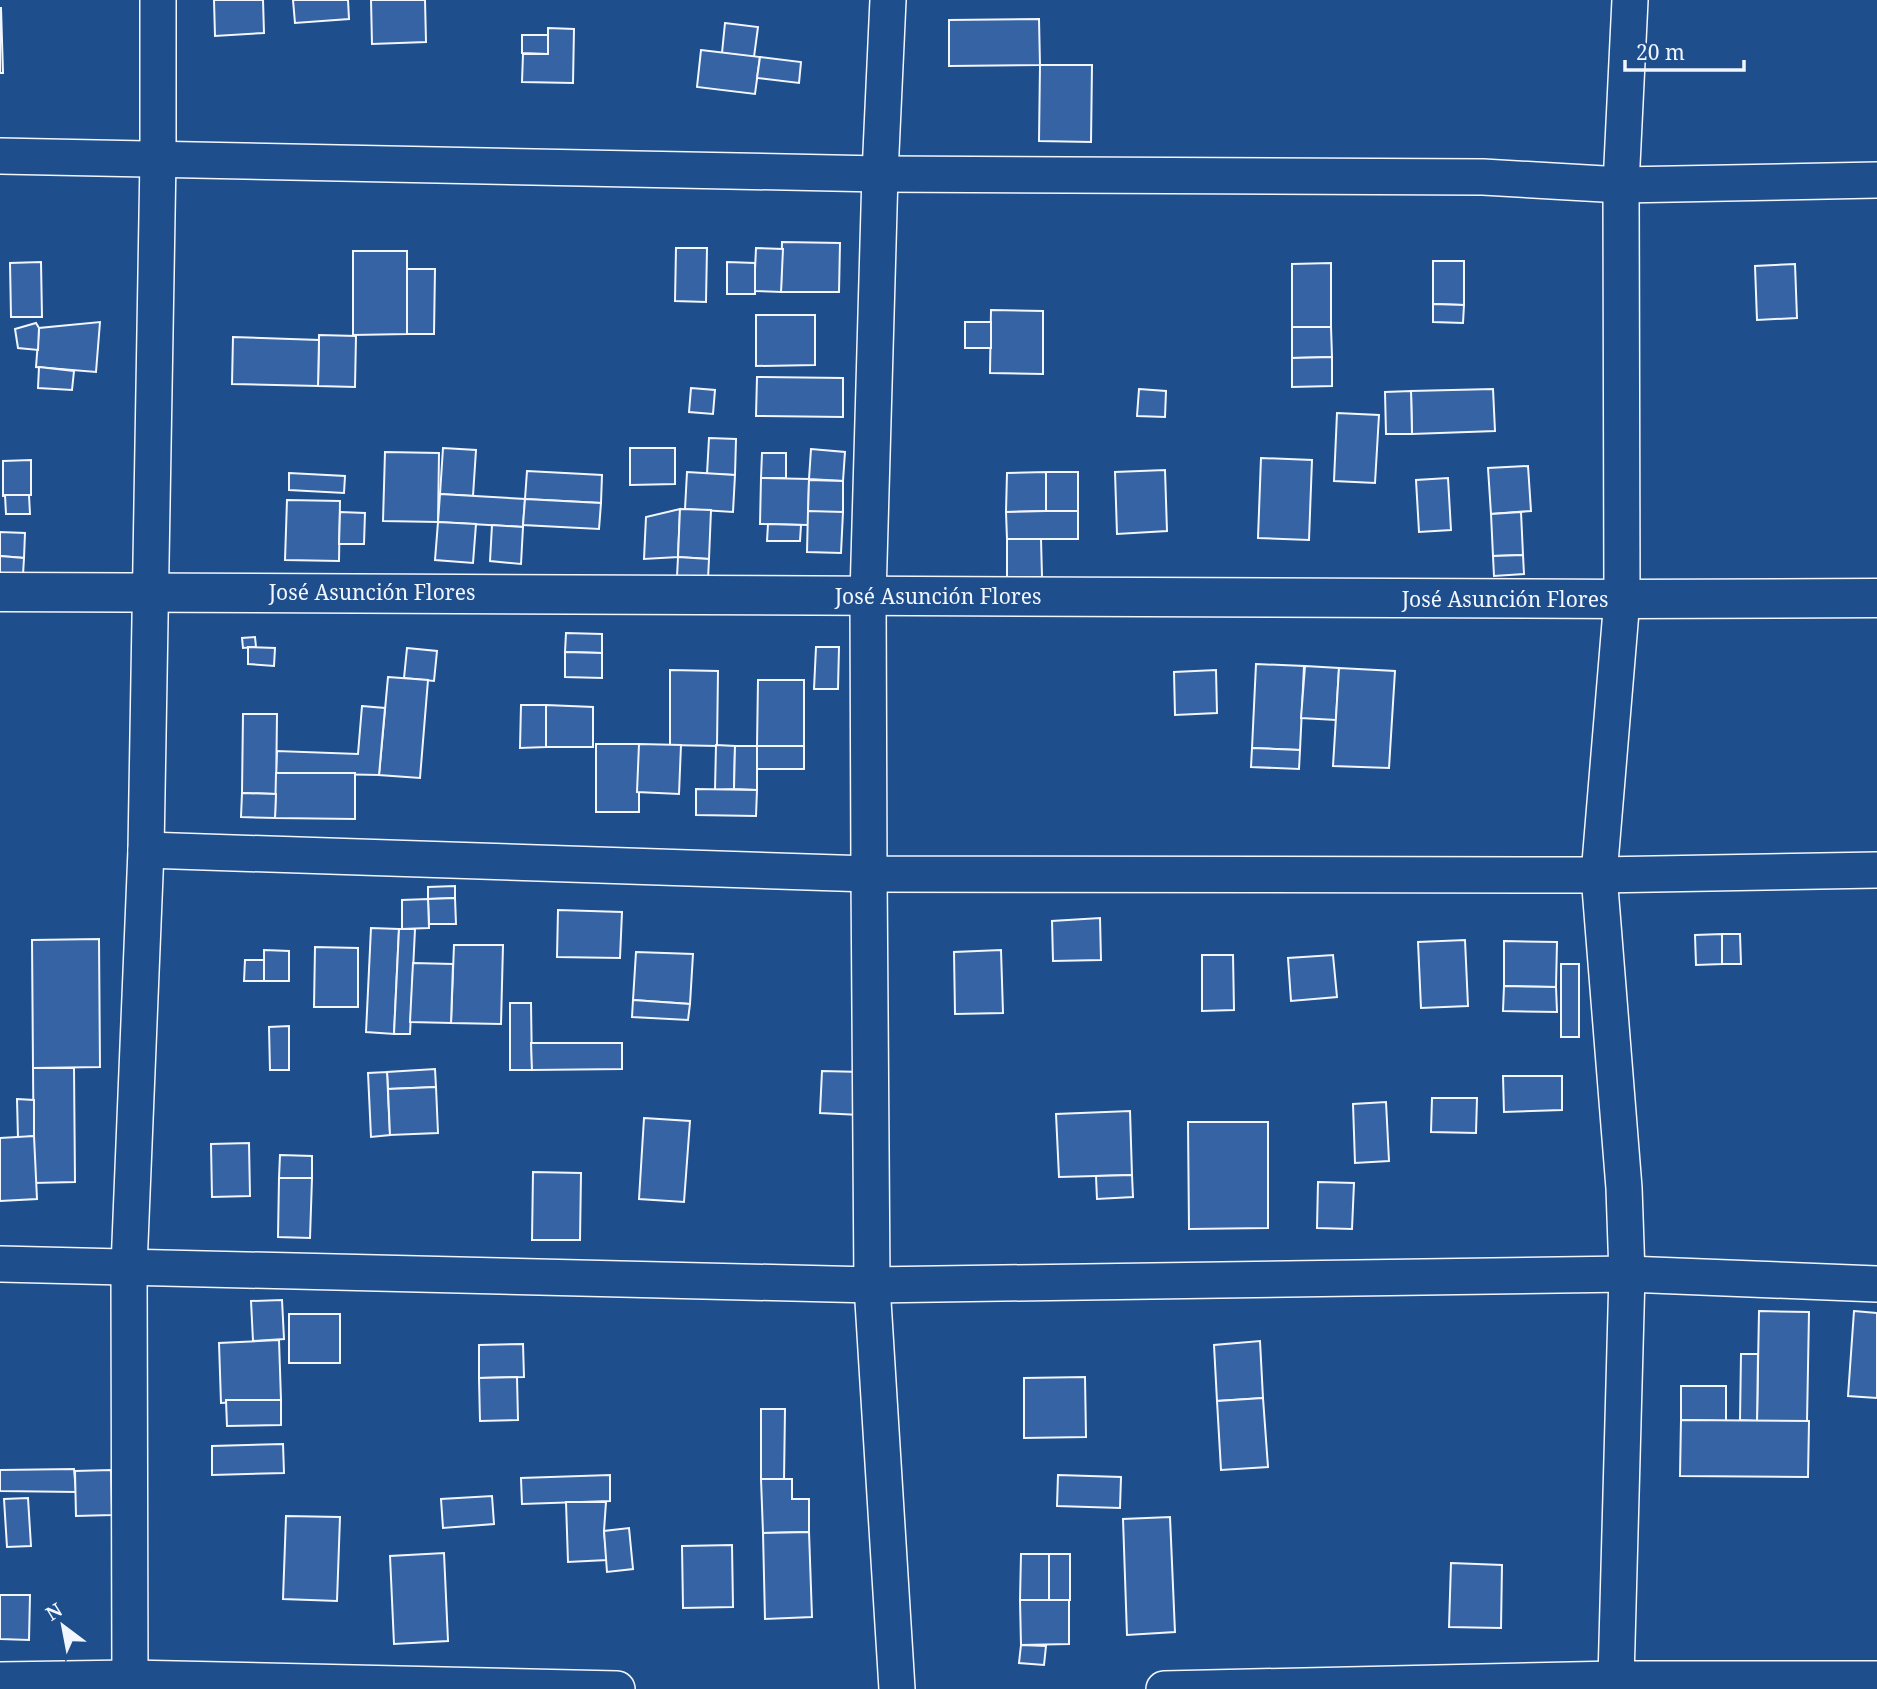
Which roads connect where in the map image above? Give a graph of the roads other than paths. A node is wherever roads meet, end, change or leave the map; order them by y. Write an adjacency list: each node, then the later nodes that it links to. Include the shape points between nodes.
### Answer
1 (158, 0): 5 (street)
2 (888, 0): 6 (street)
3 (1630, 0): 8 (street)
4 (0, 156): 5 (street)
5 (158, 158): 6 (street); 9 (street)
6 (880, 174): 8 (street, via 1483,177); 11 (street)
7 (1877, 180): 8 (street)
8 (1621, 185): 13 (street)
9 (152, 591): 10 (street, José Asunción Flores); 11 (street, José Asunción Flores); 14 (street)
10 (0, 592)
11 (868, 596): 13 (street, José Asunción Flores); 16 (street)
12 (1877, 598): 13 (street, José Asunción Flores)
13 (1622, 599): 17 (street)
14 (146, 850): 16 (street); 19 (street)
15 (1877, 870): 17 (street)
16 (869, 874): 17 (street); 22 (street)
17 (1599, 875): 20 (street)
18 (0, 1264): 19 (street)
19 (129, 1267): 22 (street); 25 (street)
20 (1627, 1274): 21 (street); 22 (street); 26 (street)
21 (1877, 1284)
22 (872, 1285): 28 (street)
23 (0, 1679): 25 (street)
24 (1877, 1679): 26 (street)
25 (130, 1684): 27 (street)
26 (1617, 1684): 29 (street)
27 (617, 1689)
28 (897, 1689)
29 (1164, 1689)

